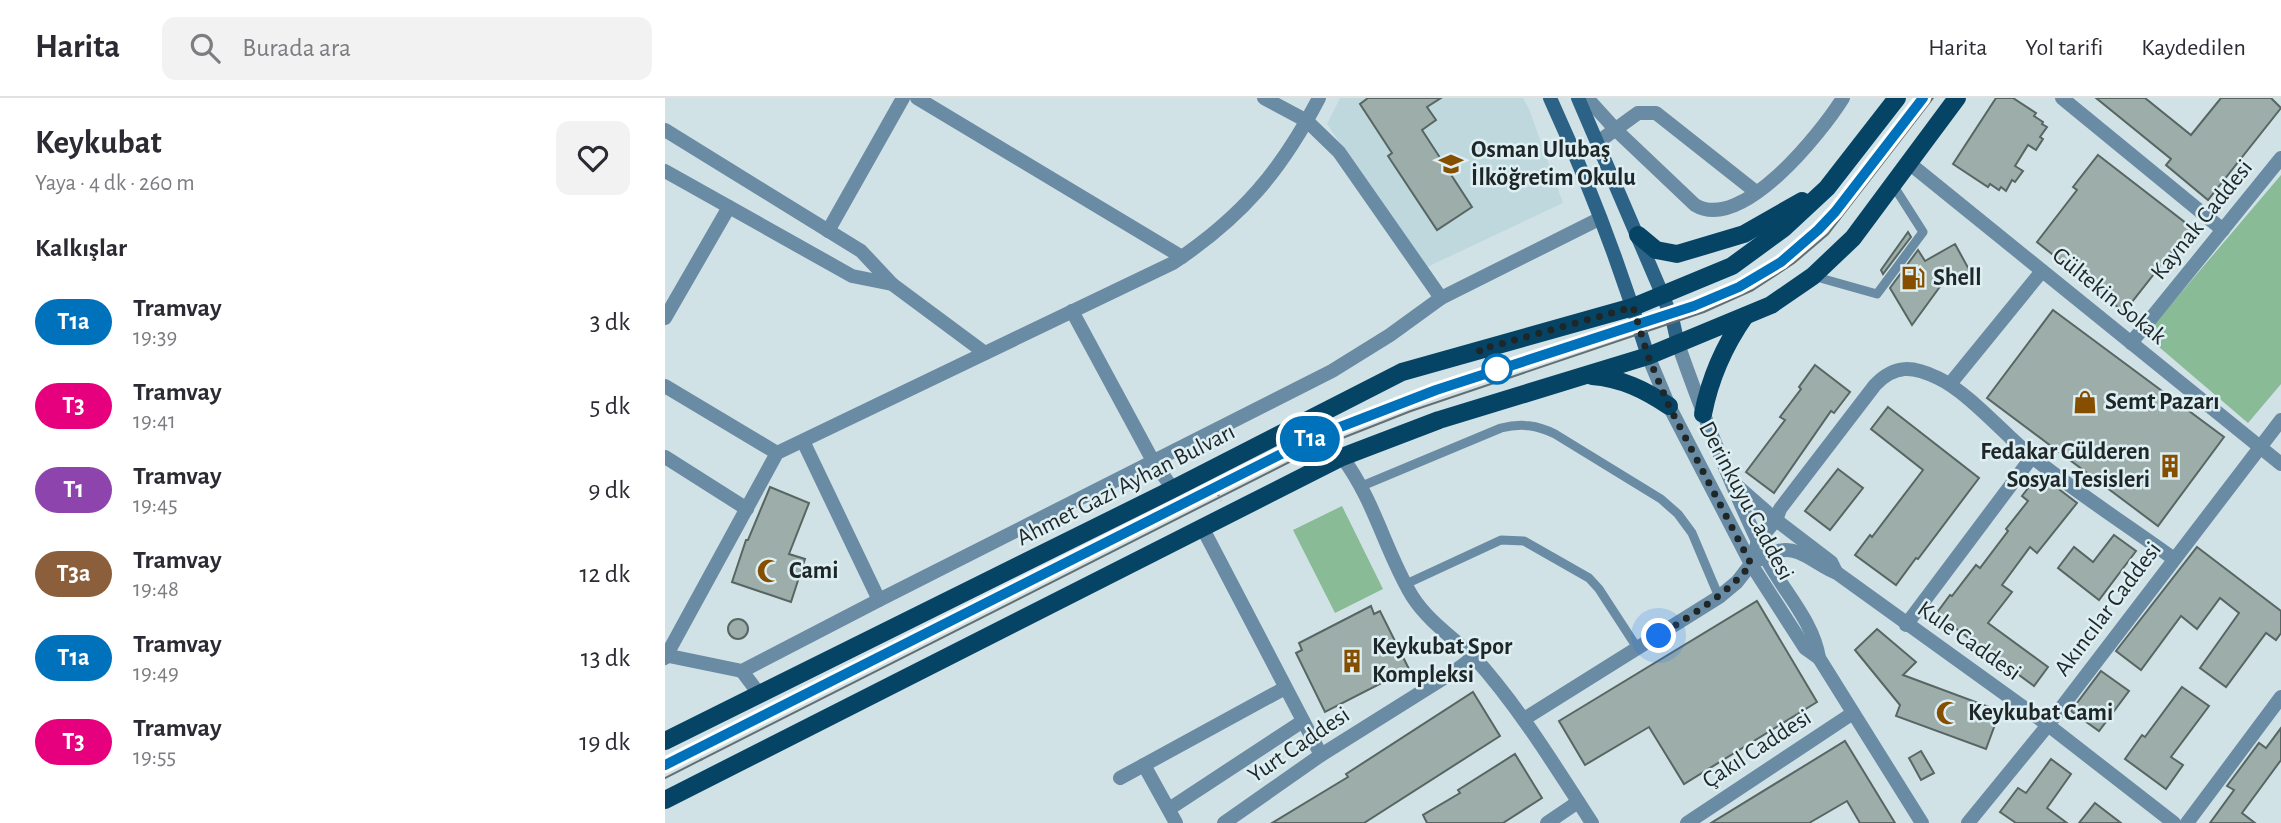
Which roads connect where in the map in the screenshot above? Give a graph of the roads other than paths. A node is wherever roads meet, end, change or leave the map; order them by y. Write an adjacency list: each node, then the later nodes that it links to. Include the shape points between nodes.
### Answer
1 (903, 98): 25 (street)
2 (1263, 98): 12 (street)
3 (1319, 98): 12 (street)
4 (1550, 98): 23 (street)
5 (1578, 98): 15 (street)
6 (1587, 98): 14 (street)
7 (1843, 98): 21 (street, via 1808,147)
8 (1896, 98): 20 (main road)
9 (1957, 98): 17 (main road)
10 (2062, 98): 24 (street)
11 (921, 99): 27 (street)
12 (1307, 121): 27 (street, via 1250,201); 32 (street, via 1339,152)
13 (665, 130): 25 (street)
14 (1616, 130): 15 (street); 21 (street, via 1638,113 1656,113); 21 (street, via 1701,209 1723,210)
15 (1598, 142): 26 (street)
16 (2281, 158): 24 (street, Kaynak Caddesi)
17 (1909, 163): 19 (main road); 28 (street, Gültekin Sokak)
18 (665, 171): 22 (street)
19 (1893, 184): 29 (main road, via 1853,238); 29 (lane, via 1923,233 1877,293)
20 (1827, 188): 26 (main road, via 1744,234 1678,254 1655,250); 31 (main road, Ahmet Gazi Ayhan Bulvarı, via 1784,228 1732,266)
21 (1756, 192)
22 (729, 207): 30 (street, via 852,276); 36 (street)
23 (1599, 219): 32 (street); 33 (street)
24 (2223, 230): 38 (street, Kaynak Caddesi)
25 (828, 231): 30 (street, via 861,251)
26 (1638, 235): 31 (street)
27 (1182, 257): 34 (street)
28 (2042, 271): 38 (street, Gültekin Sokak); 42 (street)
29 (1813, 276): 35 (main road, via 1771,305)
30 (892, 284): 39 (street)
31 (1664, 296): 33 (main road, Ahmet Gazi Ayhan Bulvarı); 37 (street)
32 (1441, 298): 53 (street, via 1332,371)
33 (1633, 307): 40 (street); 57 (main road, Ahmet Gazi Ayhan Bulvarı, via 1402,372)
34 (1072, 311): 39 (street); 53 (street)
35 (1745, 316): 37 (main road); 45 (main road, via 1718,363)
36 (665, 318)
37 (1678, 344): 40 (main road); 45 (street, Derinkuyu Caddesi)
38 (2131, 344): 48 (street, Gültekin Sokak)
39 (985, 353): 47 (street)
40 (1648, 356): 41 (main road); 44 (street, Derinkuyu Caddesi)
41 (1585, 375): 44 (main road, via 1640,388); 51 (main road, via 1439,420)
42 (1950, 384): 52 (street); 59 (street, via 1920,371 1901,369 1884,376)
43 (665, 386): 49 (street)
44 (1669, 406): 64 (street, Derinkuyu Caddesi)
45 (1703, 414): 55 (street, Derinkuyu Caddesi)
46 (2281, 420): 48 (street, Akıncılar Caddesi)
47 (803, 441): 49 (street); 68 (street)
48 (2260, 447): 54 (street, Gültekin Sokak); 63 (street, Akıncılar Caddesi)
49 (778, 453): 58 (street)
50 (665, 457): 58 (street)
51 (1342, 457): 56 (street); 60 (main road)
52 (2032, 457): 63 (street); 69 (street)
53 (1153, 461): 57 (street); 68 (street)
54 (2281, 464)
55 (1733, 483): 59 (street, Kule Caddesi); 61 (street, Derinkuyu Caddesi)
56 (1362, 486): 66 (street); 67 (lane, via 1501,428 1540,427 1670,506 1692,533)
57 (1173, 489): 76 (main road, Ahmet Gazi Ayhan Bulvarı)
58 (747, 509): 71 (street)
59 (1776, 520): 61 (street); 65 (street, Kule Caddesi, via 1831,562)
60 (1203, 529): 75 (street); 86 (main road)
61 (1758, 541): 62 (street, Derinkuyu Caddesi); 64 (street)
62 (1765, 557): 64 (street, Kule Caddesi); 65 (street, Kule Caddesi, via 1792,551); 73 (street, Derinkuyu Caddesi, via 1816,640)
63 (2174, 559): 81 (street, Akıncılar Caddesi)
64 (1751, 564): 67 (street); 73 (street, Derinkuyu Caddesi, via 1805,649)
65 (1837, 573): 69 (street, Kule Caddesi)
66 (1406, 584): 70 (lane, via 1501,540 1524,541 1589,578); 72 (street, via 1419,606)
67 (1719, 597): 70 (street)
68 (879, 600): 74 (street)
69 (1906, 625): 81 (street, Kule Caddesi)
70 (1638, 649): 79 (street)
71 (666, 656): 74 (street)
72 (1474, 657): 79 (street); 83 (street, Yurt Caddesi)
73 (1819, 658): 78 (street, Derinkuyu Caddesi)
74 (742, 671): 76 (street)
75 (1285, 688): 80 (street); 84 (street)
76 (760, 695): 82 (main road, Ahmet Gazi Ayhan Bulvarı)
77 (2281, 697): 97 (street)
78 (1853, 713): 93 (street, Çakıl Caddesi); 94 (street, Derinkuyu Caddesi)
79 (1524, 719): 87 (street)
80 (1303, 721): 83 (street); 88 (street)
81 (2048, 725): 95 (street, Akıncılar Caddesi); 96 (street, Kule Caddesi)
82 (665, 741)
83 (1321, 755): 90 (street, Yurt Caddesi)
84 (1144, 765): 85 (street); 88 (street)
85 (1119, 778)
86 (665, 800)
87 (1578, 802): 91 (street); 92 (street)
88 (1168, 809): 89 (street)
89 (1176, 823)
90 (1224, 823)
91 (1547, 823)
92 (1592, 823)
93 (1687, 823)
94 (1922, 823)
95 (1968, 823)
96 (2174, 823)
97 (2187, 823)

